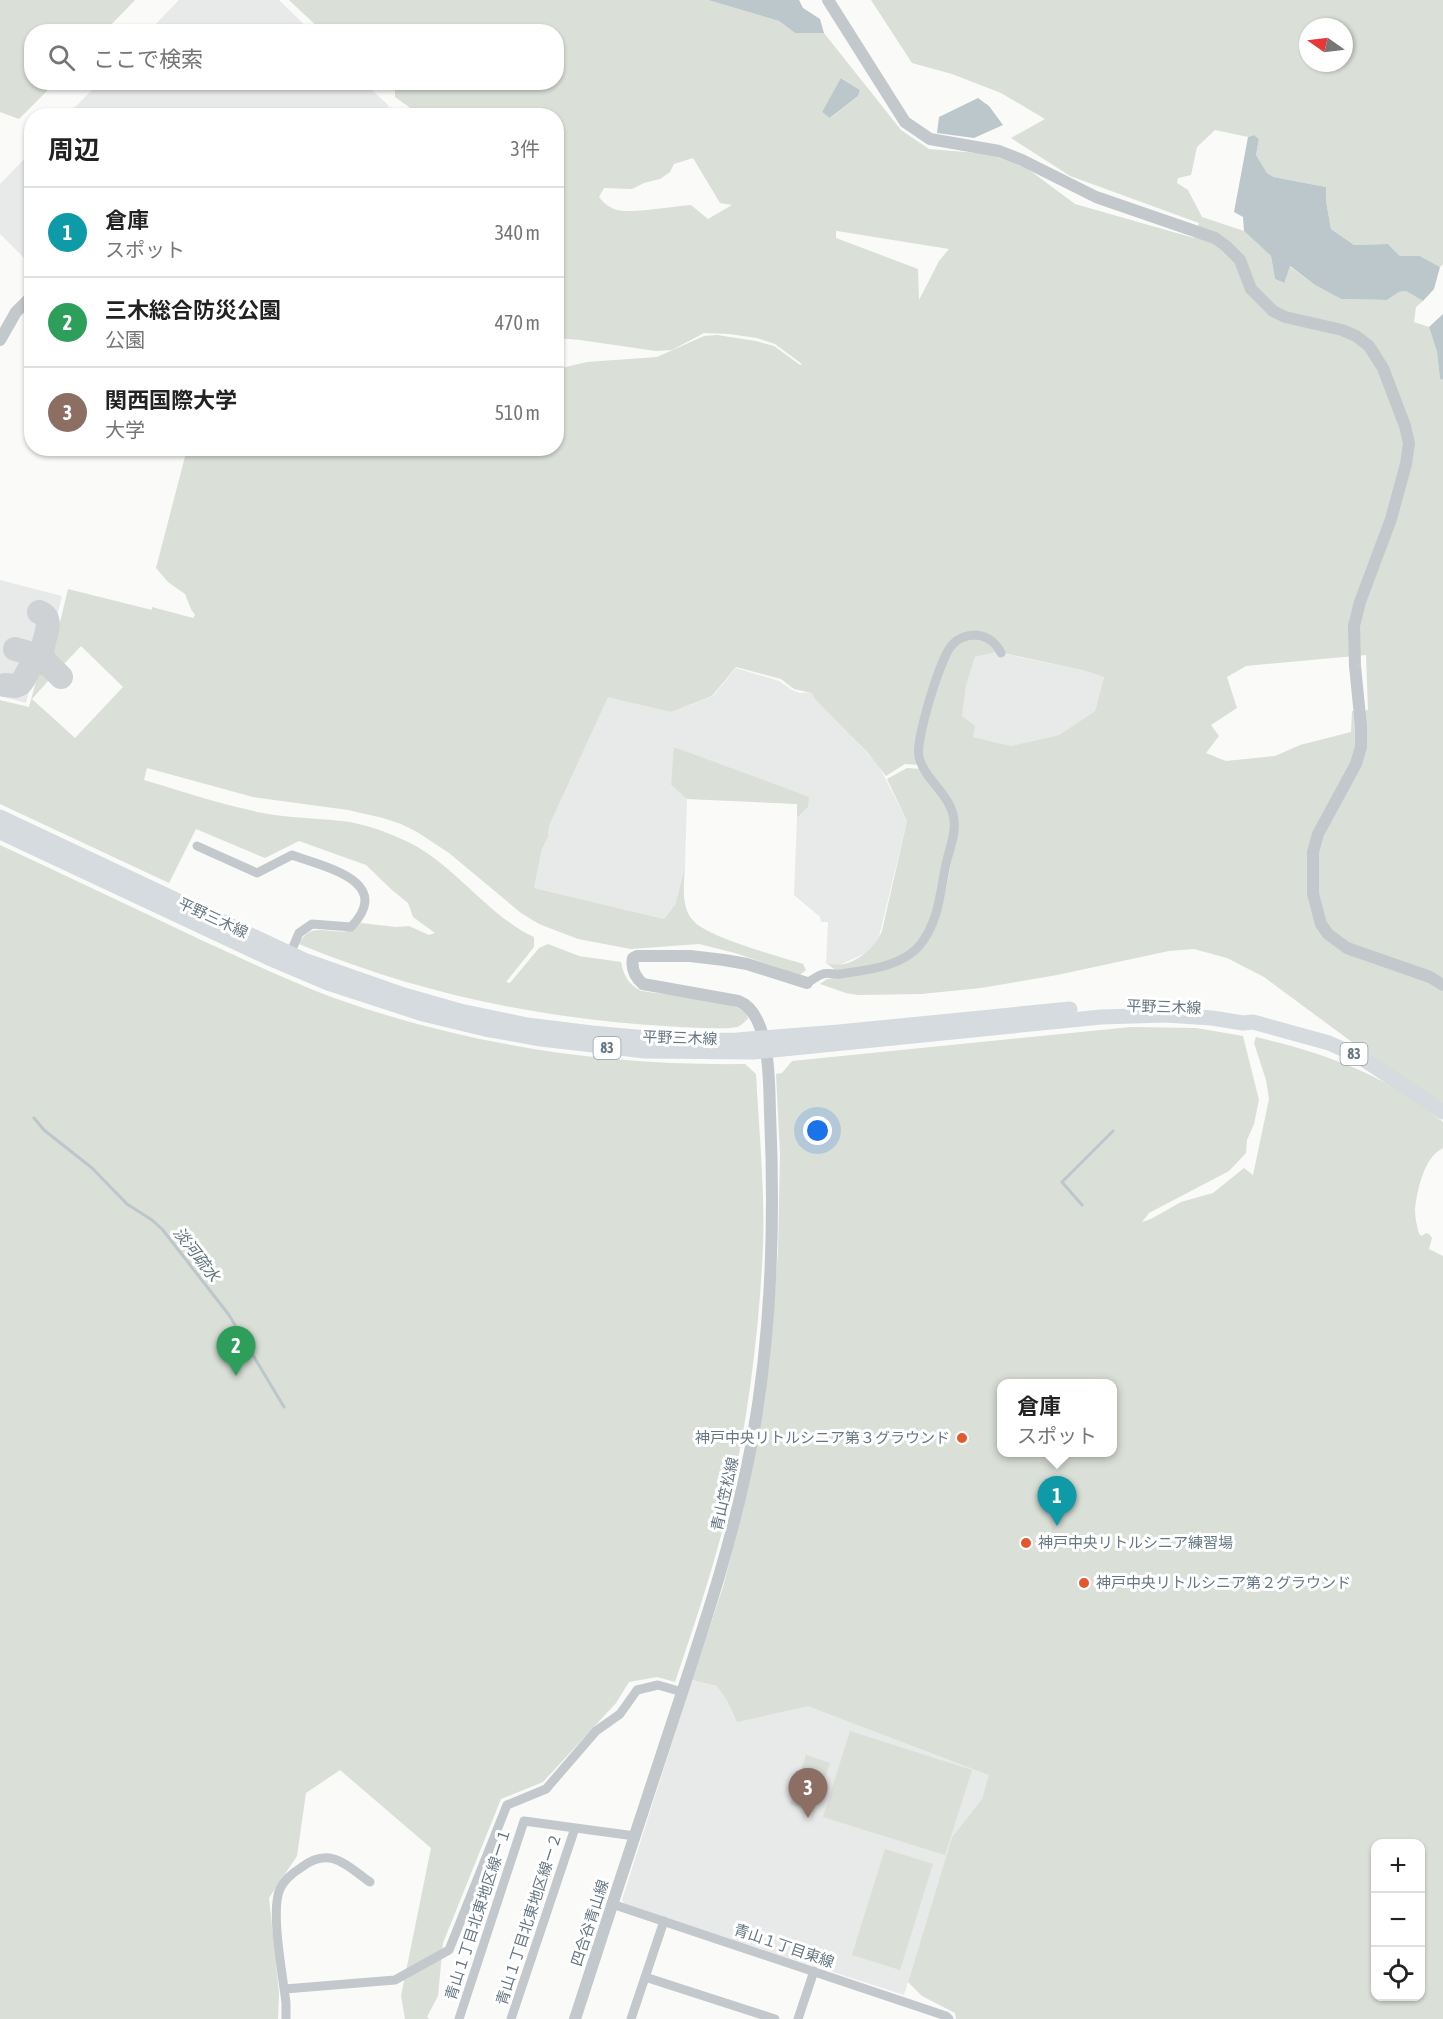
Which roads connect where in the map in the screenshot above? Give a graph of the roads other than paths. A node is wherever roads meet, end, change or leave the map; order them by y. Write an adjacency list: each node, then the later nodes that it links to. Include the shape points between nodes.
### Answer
1 (828, 0): 10 (street, via 905,122 930,139 999,151 1096,197 1215,238 1240,260 1251,289 1273,311 1351,334 1376,355 1409,443 1391,519 1354,626 1361,747 1356,764 1318,834 1313,852 1313,894 1321,924 1347,948)
2 (24, 304): 3 (street)
3 (0, 340)
4 (1001, 653): 9 (street, via 994,643 980,636 956,641 945,659 923,722 920,758 947,799 954,820 940,900 926,936 915,950 898,961 860,971 825,973)
5 (0, 817): 8 (main road, 平野三木線 / 83)
6 (0, 832): 11 (main road, 平野三木線 / 83, via 284,965 423,1014 511,1035 608,1048 663,1052)
7 (197, 846): 8 (street, via 257,873 292,855 352,878 362,887 366,898 359,919 351,927 312,924 299,933)
8 (290, 954): 11 (main road, 平野三木線 / 83, via 404,995 520,1023 680,1041)
9 (807, 982): 11 (street, 青山笠松線, via 724,960 690,956 633,958 633,970 644,984 747,1005 757,1017)
10 (1443, 985)
11 (764, 1045): 12 (main road, 平野三木線 / 83, via 1101,1017 1165,1015 1253,1022 1329,1043 1360,1057); 13 (street, 青山笠松線, via 769,1076 772,1246 759,1402 723,1566)
12 (1443, 1112)
13 (682, 1692): 15 (street, 青山笠松線); 21 (street, via 657,1685 637,1690 620,1714 596,1731 546,1789 507,1805 449,1950 395,1980)
14 (575, 1828): 15 (street, 青山１丁目北東地区線ー１); 24 (street, 青山１丁目北東地区線ー１, via 524,1821); 25 (street, 青山１丁目北東地区線ー２)
15 (635, 1836): 17 (street, 四合谷青山線)
16 (370, 1882): 21 (street, via 333,1857 320,1856 292,1874 280,1888 275,1904)
17 (612, 1904): 18 (street, 青山１丁目東線); 26 (street, 四合谷青山線)
18 (664, 1921): 19 (street, 青山１丁目東線); 20 (street)
19 (814, 1971): 22 (street, 青山１丁目東線); 29 (street)
20 (645, 1977): 27 (street); 28 (street)
21 (285, 1989): 23 (street)
22 (947, 2017)
23 (286, 2019)
24 (459, 2019)
25 (511, 2019)
26 (575, 2019)
27 (631, 2019)
28 (775, 2019)
29 (798, 2019)

